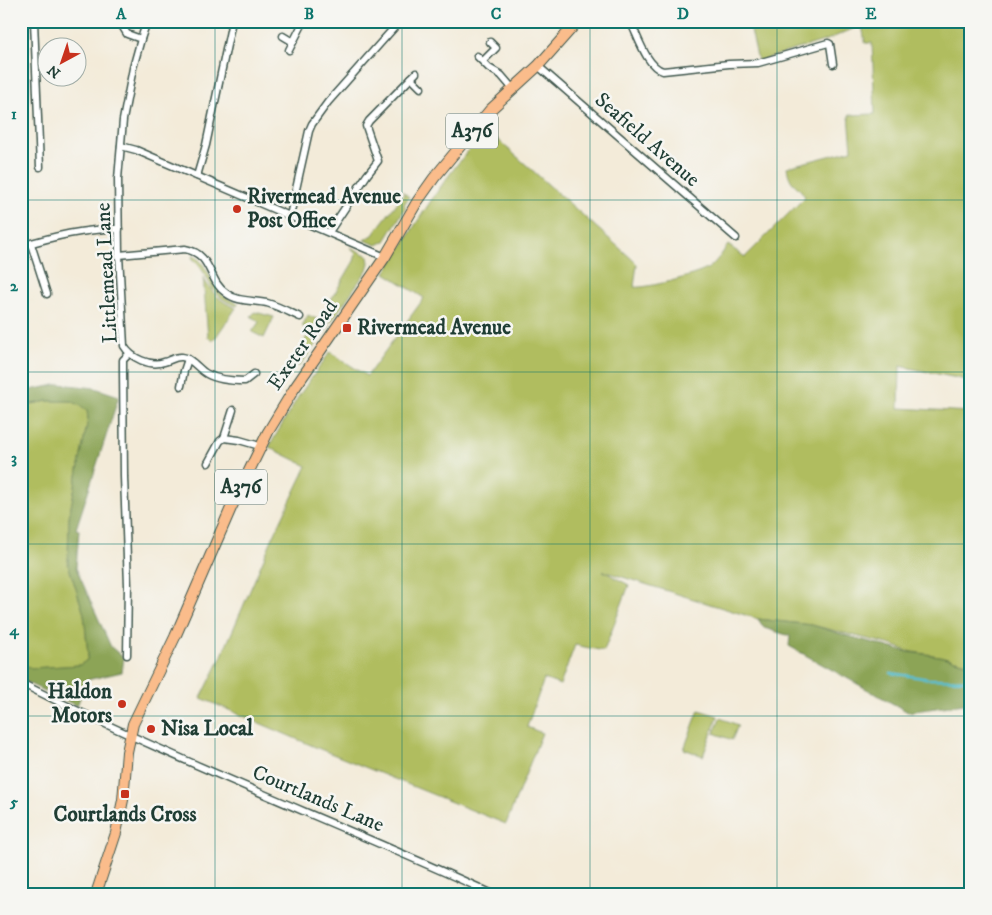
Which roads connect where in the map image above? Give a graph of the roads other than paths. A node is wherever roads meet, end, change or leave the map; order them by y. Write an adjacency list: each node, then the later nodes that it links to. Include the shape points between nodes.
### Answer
1 (34, 21): 21 (street)
2 (119, 21): 10 (street, via 127,34)
3 (147, 21): 10 (street, Littlemead Lane)
4 (232, 21): 22 (street)
5 (304, 21): 11 (street)
6 (400, 21): 23 (street, via 312,124)
7 (578, 21): 17 (highway, Exeter Road / A376)
8 (630, 21): 16 (street, via 649,60 663,71 758,63 828,43)
9 (283, 36): 11 (street)
10 (141, 39): 20 (street, Littlemead Lane, via 128,94)
11 (293, 42): 13 (street)
12 (490, 42): 15 (street, via 496,48)
13 (289, 50)
14 (477, 56): 15 (street)
15 (483, 61): 19 (street)
16 (833, 64)
17 (538, 66): 19 (highway, Exeter Road / A376); 26 (street, Seafield Avenue)
18 (421, 88): 25 (street, via 414,75 369,121 366,126 378,161)
19 (513, 89): 30 (highway, Exeter Road / A376, via 490,110 434,178)
20 (121, 146): 22 (street); 24 (street, Littlemead Lane)
21 (40, 167)
22 (197, 176): 23 (street)
23 (290, 216): 25 (street)
24 (119, 228): 27 (street, via 85,231); 29 (street, Littlemead Lane)
25 (329, 232): 30 (street)
26 (736, 238)
27 (31, 244): 28 (street); 31 (street)
28 (21, 246)
29 (119, 254): 32 (street, via 194,250 201,255 223,292); 33 (street, Littlemead Lane, via 122,339)
30 (385, 257): 39 (highway, Exeter Road / A376, via 294,389)
31 (47, 294)
32 (300, 317)
33 (129, 354): 34 (street, via 158,363 181,357); 41 (street, Littlemead Lane, via 124,360 123,370)
34 (188, 359): 35 (street, via 208,374 220,378 245,381); 36 (street)
35 (254, 374)
36 (181, 386)
37 (233, 410): 38 (street)
38 (224, 438): 39 (street); 40 (street)
39 (260, 446): 43 (highway, Exeter Road / A376, via 137,714)
40 (208, 463)
41 (127, 655)
42 (21, 683): 43 (street, Courtlands Lane)
43 (130, 736): 44 (highway, A376, via 116,833); 45 (street, Courtlands Lane)
44 (96, 894)
45 (493, 894)

